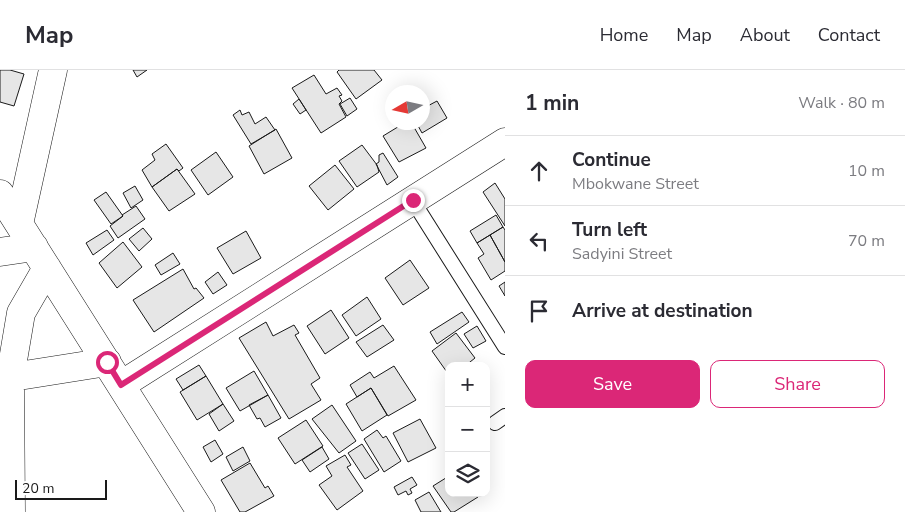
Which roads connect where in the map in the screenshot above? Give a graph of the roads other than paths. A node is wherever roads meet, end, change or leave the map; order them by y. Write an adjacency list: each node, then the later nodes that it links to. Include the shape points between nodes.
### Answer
1 (53, 70): 5 (street)
2 (505, 142): 4 (street)
3 (0, 194): 5 (street)
4 (413, 200): 8 (lane); 11 (street)
5 (19, 224): 7 (street)
6 (0, 252): 7 (street)
7 (40, 257): 9 (street); 10 (street)
8 (505, 347)
9 (107, 362): 10 (street); 11 (street)
10 (5, 378): 12 (street)
11 (121, 385): 13 (street)
12 (11, 512)
13 (201, 512)

